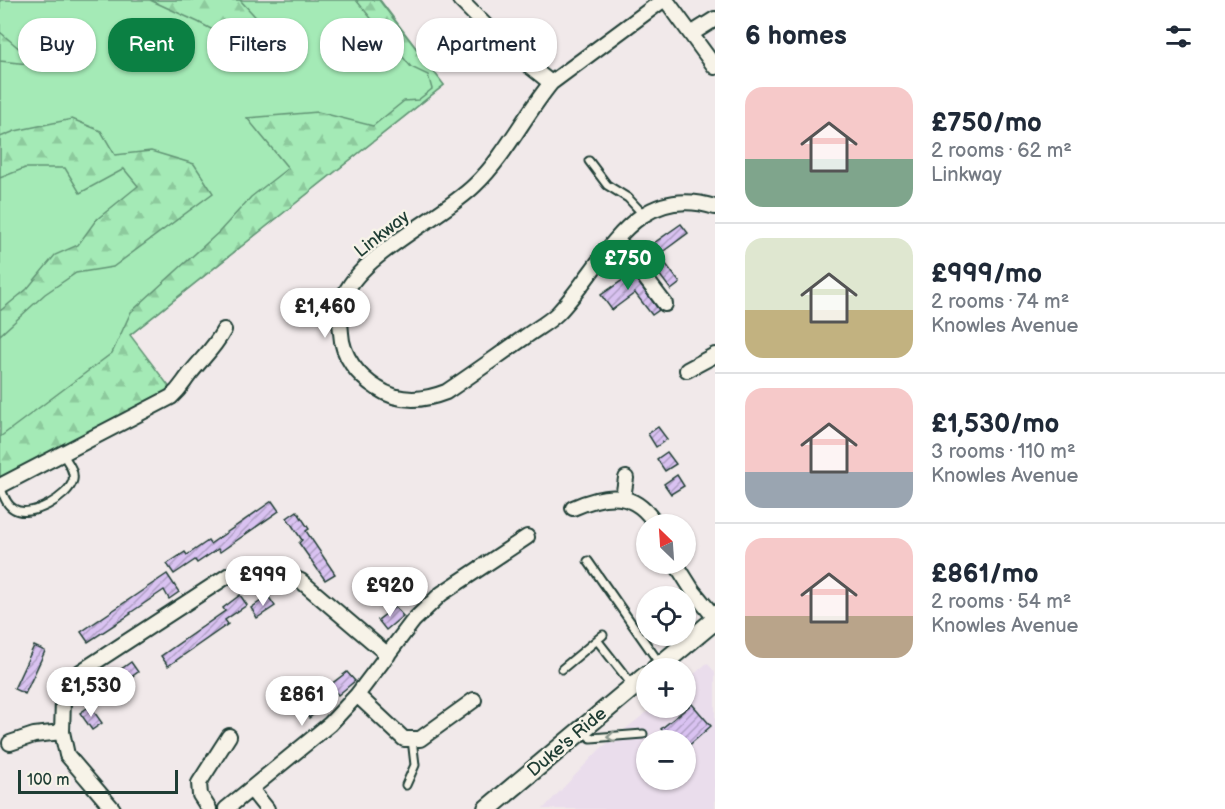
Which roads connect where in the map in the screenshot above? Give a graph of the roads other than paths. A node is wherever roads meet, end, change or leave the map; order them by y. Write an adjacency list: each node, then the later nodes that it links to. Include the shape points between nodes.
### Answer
1 (461, 0): 6 (street)
2 (665, 0): 4 (street); 6 (street, Linkway)
3 (715, 19): 4 (street)
4 (692, 34): 5 (street)
5 (715, 67)
6 (551, 83): 10 (street, Linkway, via 492,169 466,194 374,260 348,289 340,320 345,353 377,389 404,399 427,400 446,392 557,314)
7 (589, 161): 9 (lane, via 607,185 628,198)
8 (715, 207): 9 (street, Linkway, via 676,201)
9 (643, 214): 10 (street, Linkway)
10 (616, 240): 11 (street, via 636,259)
11 (665, 304)
12 (224, 330): 15 (street, via 214,348 171,397)
13 (715, 355): 14 (street)
14 (687, 370)
15 (63, 454): 17 (street); 17 (lane, via 73,480 54,501 20,512 8,503)
16 (626, 478): 18 (street)
17 (0, 486)
18 (623, 498): 19 (street, via 601,497); 20 (street, via 636,503)
19 (573, 508)
20 (646, 514)
21 (527, 537): 27 (street, via 441,594 412,621)
22 (588, 561): 28 (lane)
23 (682, 574): 24 (street)
24 (715, 619): 29 (main road, Duke's Ride)
25 (603, 635): 26 (lane)
26 (597, 640): 30 (lane); 31 (lane)
27 (388, 655): 33 (street); 36 (street, via 301,581 275,571 248,570 224,579 74,676 63,701)
28 (640, 658)
29 (668, 658)
30 (636, 666)
31 (562, 669)
32 (636, 685): 35 (main road, Duke's Ride)
33 (357, 695): 39 (street, via 404,740); 42 (street, via 330,724)
34 (474, 700): 39 (street, via 420,739)
35 (582, 730): 37 (lane, one-way to 35, via 591,738); 47 (main road, Duke's Ride)
36 (62, 732): 40 (street); 43 (street, via 67,755)
37 (636, 735)
38 (229, 736): 44 (street, via 199,783 200,795)
39 (412, 739): 41 (lane, via 415,765)
40 (10, 743)
41 (406, 785)
42 (250, 789): 45 (street); 46 (street)
43 (113, 809)
44 (209, 809)
45 (226, 809)
46 (267, 809)
47 (487, 809)

